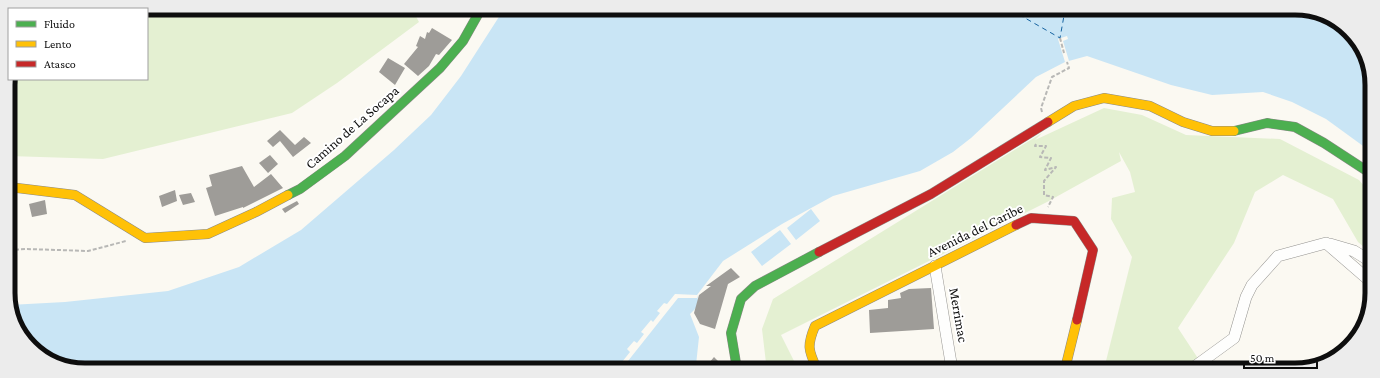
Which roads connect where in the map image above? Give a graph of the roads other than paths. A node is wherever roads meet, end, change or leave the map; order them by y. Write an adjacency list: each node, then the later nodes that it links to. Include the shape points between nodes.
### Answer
1 (478, 15): 3 (street, Camino de La Socapa, via 463,41 440,68 345,156 300,189 208,234 145,238 75,195)
2 (1365, 169): 8 (street, via 1295,127 1267,122 1236,131 1212,131 1183,122 1150,106 1104,98 1074,106 931,194 755,286 741,299 731,333)
3 (15, 188)
4 (1326, 243): 5 (street, via 1354,251); 7 (street); 12 (street, via 1278,256 1252,285 1234,338)
5 (1365, 258)
6 (935, 266): 9 (street, Avenida del Caribe, via 815,326 809,340); 10 (street, Merrimac); 11 (street, Avenida del Caribe, via 1031,218 1074,221 1093,250)
7 (1365, 277)
8 (736, 363)
9 (815, 363)
10 (951, 363)
11 (1066, 363)
12 (1200, 363)

